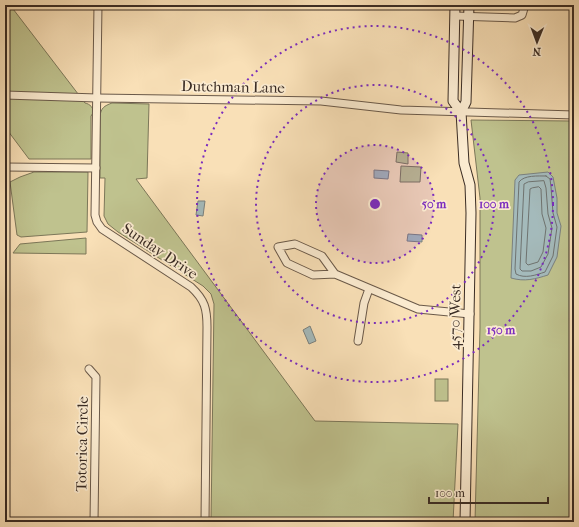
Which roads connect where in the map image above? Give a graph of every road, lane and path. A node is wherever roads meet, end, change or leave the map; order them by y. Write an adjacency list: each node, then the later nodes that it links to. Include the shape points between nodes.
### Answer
1 (98, 5): 8 (street, Sunday Drive)
2 (455, 5): 5 (main road, 4570 West)
3 (469, 5): 6 (main road, 4570 West)
4 (525, 5): 6 (street, via 522,15 515,18)
5 (455, 16): 6 (street); 9 (main road, 4570 West, via 453,101)
6 (469, 16): 9 (main road, 4570 West, via 466,102)
7 (5, 95): 8 (street, Dutchman Lane)
8 (97, 98): 9 (street, Dutchman Lane, via 321,102 401,110); 12 (street, Sunday Drive)
9 (461, 112): 10 (street, Dutchman Lane); 15 (main road, 4570 West, via 464,163 470,185)
10 (574, 115)
11 (5, 167): 12 (street)
12 (96, 168): 19 (street, Sunday Drive, via 95,208 99,226 191,287 204,304 207,327)
13 (335, 274): 13 (street, via 322,256 295,244 278,247 287,263 313,275); 14 (street)
14 (369, 289): 15 (street, via 418,310); 16 (street)
15 (470, 314): 20 (main road, 4570 West)
16 (358, 341)
17 (89, 369): 18 (street, Totorica Circle, via 96,377)
18 (94, 522)
19 (205, 522)
20 (465, 522)

